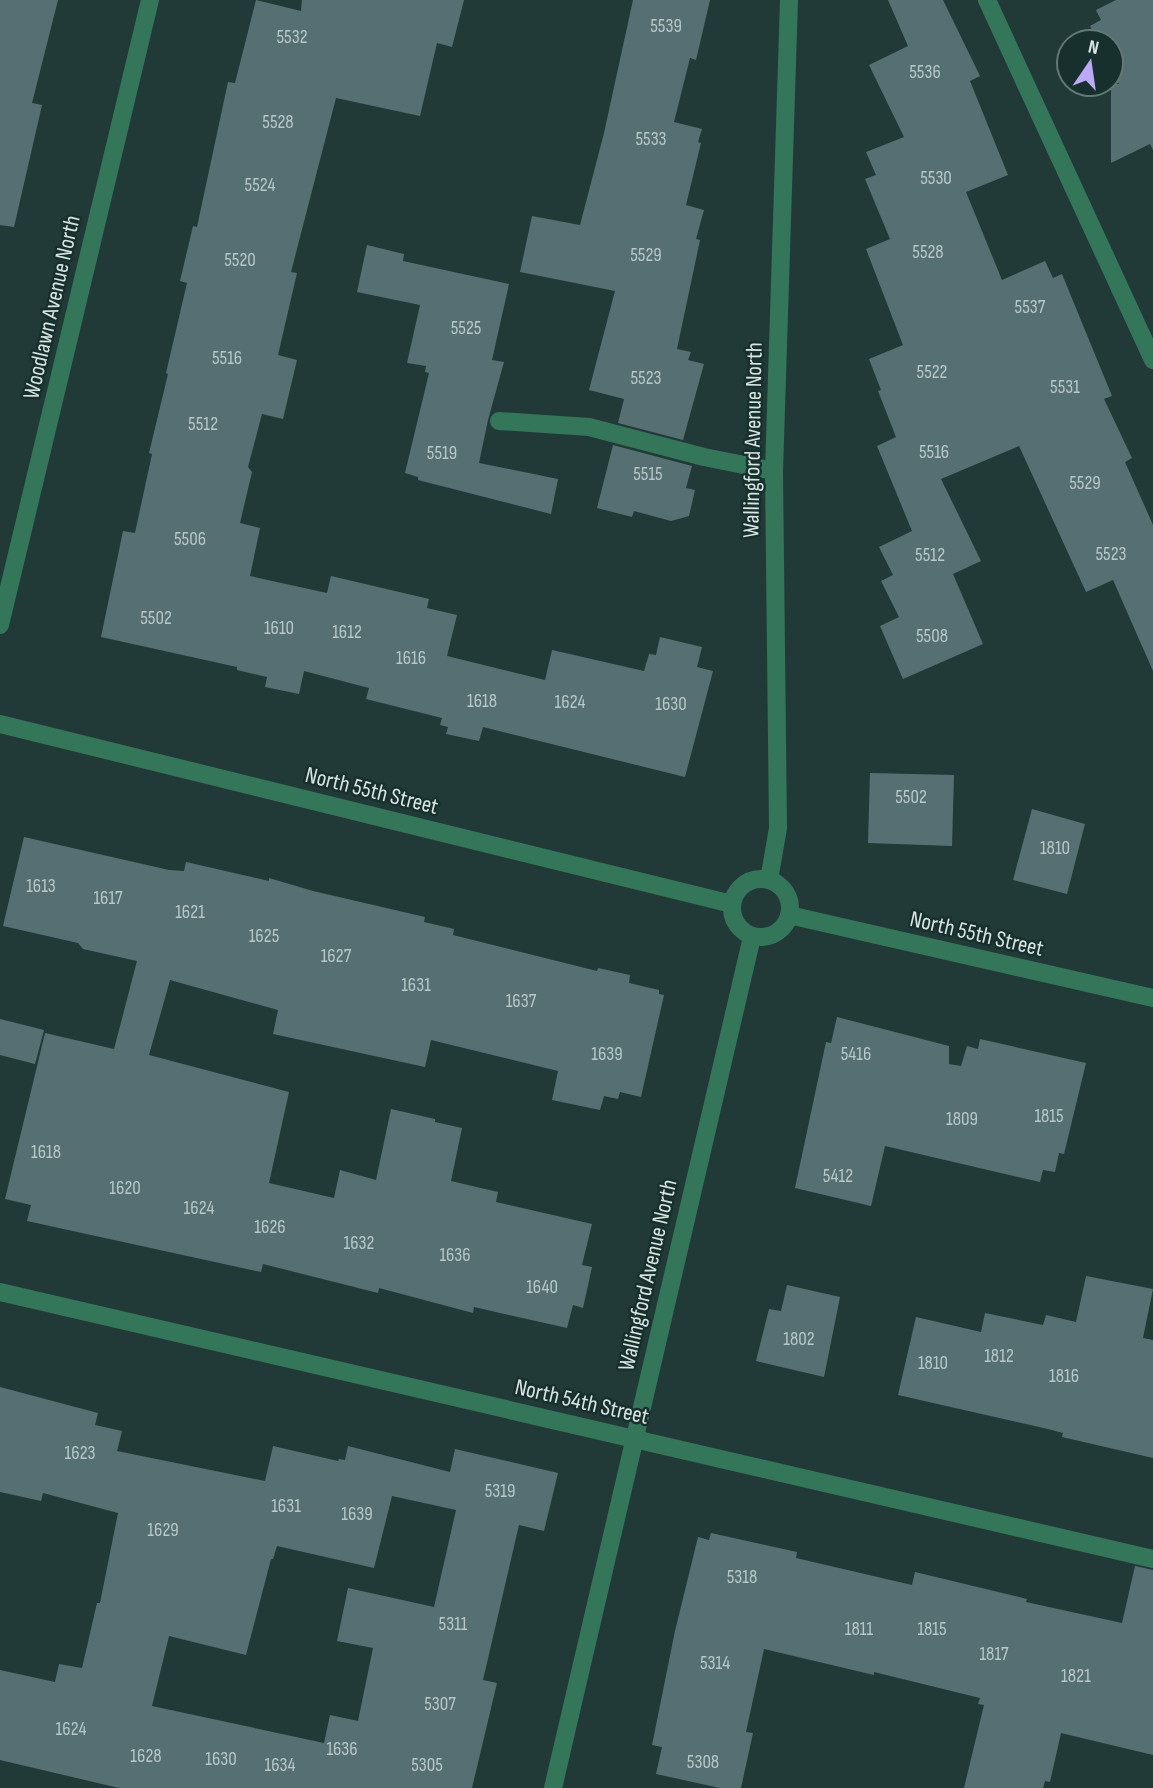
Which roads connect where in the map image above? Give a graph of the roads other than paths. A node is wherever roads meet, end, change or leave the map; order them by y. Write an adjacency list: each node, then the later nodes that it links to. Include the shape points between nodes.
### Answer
1 (150, 0): 7 (street, Woodlawn Avenue North)
2 (789, 0): 6 (street, Wallingford Avenue North)
3 (986, 0): 4 (street)
4 (1153, 360)
5 (499, 421): 6 (street, via 589,427)
6 (774, 471): 9 (street, Wallingford Avenue North, via 778,828)
7 (0, 625)
8 (0, 724): 10 (street, North 55th Street)
9 (769, 880): 10 (street, via 757,879 743,886); 11 (street, via 789,899)
10 (732, 904): 12 (street, via 734,921)
11 (789, 915): 12 (street, via 775,934); 13 (street, North 55th Street)
12 (752, 937): 15 (street, Wallingford Avenue North)
13 (1153, 998)
14 (0, 1292): 15 (street, North 54th Street)
15 (635, 1439): 16 (street, North 54th Street); 17 (street, Wallingford Avenue North)
16 (1153, 1559)
17 (553, 1788)

